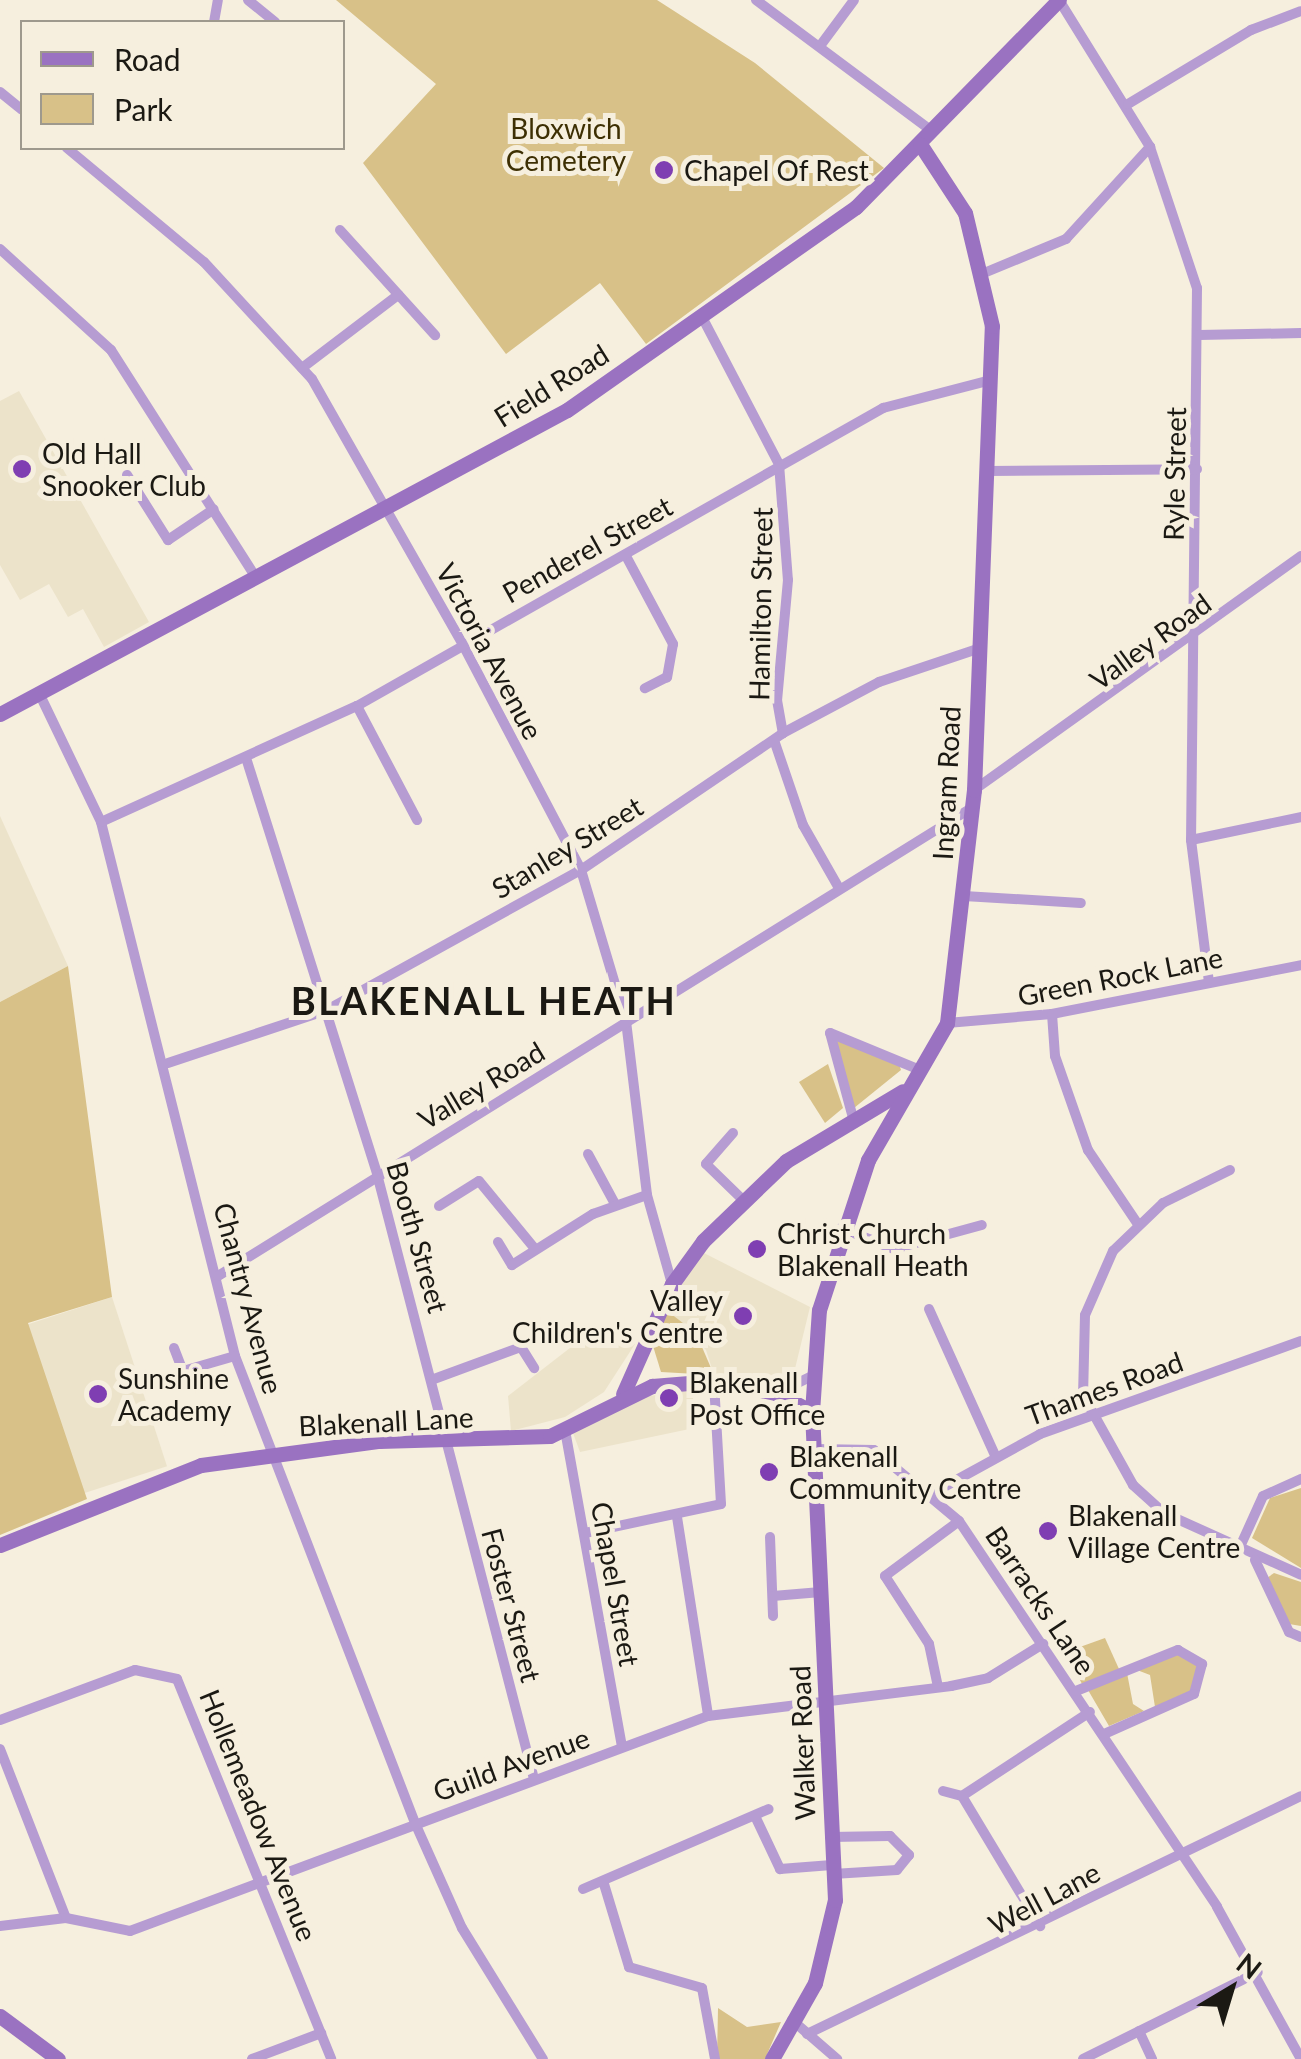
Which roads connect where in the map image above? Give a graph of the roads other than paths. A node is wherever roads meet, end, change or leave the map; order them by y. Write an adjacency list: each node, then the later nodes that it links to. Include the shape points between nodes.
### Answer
1 (248, 0): 6 (street)
2 (756, 0): 7 (street)
3 (854, 0): 7 (street)
4 (1059, 0): 9 (street, Ryle Street); 11 (street, Field Road)
5 (1301, 11): 9 (street, via 1251,30)
6 (273, 20)
7 (820, 46): 11 (street)
8 (0, 92): 10 (street)
9 (1128, 104): 13 (street, Ryle Street)
10 (20, 108)
11 (933, 132): 12 (street, Field Road)
12 (920, 144): 17 (street, Ingram Road, via 953,188); 19 (street, Field Road, via 856,207)
13 (1150, 147): 17 (street, via 1066,239); 22 (street, Ryle Street, via 1192,259)
14 (69, 150): 23 (street, Victoria Avenue, via 204,262)
15 (340, 230): 18 (street)
16 (0, 249): 30 (street, via 112,350)
17 (984, 273): 24 (street, Ingram Road)
18 (398, 295): 21 (street); 23 (street)
19 (701, 315): 25 (street, Hamilton Street); 29 (street, Field Road, via 568,410)
20 (1301, 333): 22 (street)
21 (435, 334)
22 (1198, 335): 26 (street, Ryle Street)
23 (302, 368): 29 (street, Victoria Avenue)
24 (991, 380): 25 (street, Penderel Street, via 884,408); 27 (street, Ingram Road)
25 (779, 464): 31 (street, Penderel Street); 41 (street, Hamilton Street, via 788,544)
26 (1197, 469): 27 (street); 34 (street, Ryle Street)
27 (988, 471): 36 (street, Ingram Road)
28 (126, 475): 30 (street, via 168,540)
29 (386, 507): 33 (street, Field Road); 35 (street, Victoria Avenue)
30 (214, 510): 33 (street)
31 (626, 556): 35 (street, Penderel Street); 37 (street, via 673,644 667,676)
32 (1301, 556): 34 (street, Valley Road)
33 (256, 578): 38 (street, Field Road)
34 (1194, 638): 43 (street, Valley Road); 47 (street, Ryle Street)
35 (463, 644): 39 (street, Penderel Street); 48 (street, Victoria Avenue)
36 (977, 649): 41 (street, Stanley Street, via 879,682); 43 (street, Ingram Road)
37 (645, 688)
38 (39, 693): 40 (street, Field Road); 46 (street, Chantry Avenue)
39 (357, 706): 42 (street, Penderel Street); 45 (street)
40 (0, 714)
41 (779, 736): 48 (street, Stanley Street); 49 (street, Hamilton Street, via 803,825)
42 (247, 761): 46 (street, Penderel Street); 54 (street, Booth Street)
43 (974, 799): 49 (street, Valley Road); 50 (street, Ingram Road)
44 (1301, 817): 47 (street)
45 (417, 820)
46 (101, 822): 58 (street, Chantry Avenue)
47 (1191, 840): 53 (street, Ryle Street)
48 (581, 870): 54 (street, Stanley Street); 56 (street, Victoria Avenue)
49 (838, 888): 56 (street, Valley Road)
50 (964, 896): 51 (street); 57 (street, Ingram Road)
51 (1081, 903)
52 (1301, 966): 53 (street, Green Rock Lane)
53 (1209, 982): 55 (street, Green Rock Lane)
54 (327, 1010): 58 (street, Stanley Street); 68 (street, Booth Street)
55 (1052, 1014): 57 (street, Green Rock Lane); 74 (street, via 1055,1056 1088,1150)
56 (626, 1020): 68 (street, Valley Road); 69 (street, Victoria Avenue)
57 (946, 1023): 59 (street, Ingram Road)
58 (168, 1063): 80 (street, Chantry Avenue)
59 (920, 1070): 60 (street, Ingram Road); 61 (street, via 830,1033)
60 (906, 1090): 61 (street); 62 (street, Ingram Road)
61 (857, 1116): 62 (street); 70 (street)
62 (884, 1126): 76 (street, Ingram Road)
63 (732, 1133): 66 (street)
64 (588, 1154): 71 (street)
65 (691, 1164): 66 (street)
66 (706, 1164): 70 (street)
67 (1230, 1170): 74 (street)
68 (377, 1174): 80 (street, Valley Road); 90 (street, Booth Street)
69 (647, 1195): 71 (street); 81 (street, Victoria Avenue)
70 (743, 1200): 81 (street)
71 (614, 1204): 79 (street)
72 (439, 1206): 79 (street, via 479,1181)
73 (958, 1216): 77 (street)
74 (1136, 1223): 97 (street, via 1084,1315)
75 (982, 1225): 77 (street)
76 (840, 1228): 77 (street, via 894,1249); 89 (street, Ingram Road)
77 (964, 1230)
78 (498, 1242): 79 (street, via 512,1265)
79 (535, 1249)
80 (218, 1276): 86 (street, Chantry Avenue)
81 (672, 1284): 84 (street)
82 (929, 1309): 102 (street)
83 (1301, 1341): 97 (street, Thames Road)
84 (646, 1346): 93 (street, via 653,1377); 95 (street)
85 (174, 1348): 88 (street)
86 (235, 1356): 88 (street); 101 (street, Chantry Avenue)
87 (534, 1368): 90 (street, via 521,1347)
88 (183, 1370): 92 (street)
89 (812, 1376): 94 (street); 96 (street, Ingram Road)
90 (434, 1379): 99 (street, Booth Street)
91 (714, 1380): 93 (street, Blakenall Lane); 94 (street, Blakenall Lane); 105 (street, via 726,1496 714,1510)
92 (188, 1384)
93 (666, 1385): 95 (street, Blakenall Lane)
94 (776, 1393): 96 (street, Blakenall Lane)
95 (622, 1394): 98 (street, Blakenall Lane)
96 (812, 1412): 100 (street, Walker Road)
97 (1088, 1416): 102 (street, Thames Road); 110 (street, via 1133,1486 1164,1513)
98 (565, 1430): 99 (street, Blakenall Lane); 107 (street, Chapel Street)
99 (445, 1442): 101 (street, Blakenall Lane); 127 (street, Foster Street)
100 (814, 1449): 104 (street, Barracks Lane, via 874,1450); 113 (street, Walker Road)
101 (271, 1452): 109 (street, Blakenall Lane, via 164,1477); 133 (street, Chantry Avenue)
102 (994, 1455): 104 (street, Thames Road)
103 (1301, 1478): 110 (street, via 1263,1496)
104 (931, 1494): 106 (street, Barracks Lane)
105 (676, 1518): 107 (street); 122 (street)
106 (959, 1521): 117 (street, Barracks Lane); 118 (street, via 885,1576 930,1644)
107 (585, 1533): 125 (street, Chapel Street)
108 (770, 1538): 114 (street)
109 (0, 1545)
110 (1240, 1549): 111 (street)
111 (1255, 1560): 112 (street); 116 (street, via 1289,1632)
112 (1301, 1576)
113 (821, 1592): 114 (street); 120 (street, Walker Road)
114 (773, 1596): 115 (street)
115 (773, 1616)
116 (1301, 1636)
117 (1043, 1644): 118 (street, Guild Avenue, via 988,1678); 119 (street, Barracks Lane)
118 (938, 1687): 120 (street, Guild Avenue)
119 (1076, 1691): 121 (street, Barracks Lane); 124 (street, via 1178,1650 1202,1664 1194,1694)
120 (826, 1696): 122 (street, Guild Avenue); 134 (street, Walker Road)
121 (1090, 1712): 124 (street, Barracks Lane); 129 (street)
122 (708, 1716): 125 (street, Guild Avenue)
123 (0, 1720): 137 (street, Hollemeadow Avenue, via 135,1670 177,1678)
124 (1104, 1734): 135 (street, Barracks Lane)
125 (622, 1747): 127 (street, Guild Avenue)
126 (0, 1749): 140 (street)
127 (534, 1779): 133 (street, Guild Avenue)
128 (942, 1791): 129 (street)
129 (962, 1796): 142 (street)
130 (1301, 1796): 135 (street, Well Lane)
131 (769, 1809): 132 (street)
132 (755, 1816): 136 (street, via 780,1869); 138 (street)
133 (415, 1823): 137 (street, Guild Avenue); 152 (street, Chantry Avenue, via 462,1928)
134 (830, 1837): 136 (street, Walker Road); 136 (street, via 890,1836 908,1848 897,1870)
135 (1175, 1845): 142 (street, Well Lane); 143 (street, Barracks Lane)
136 (832, 1870): 145 (street, Walker Road, via 827,1950)
137 (263, 1878): 140 (street, Guild Avenue, via 130,1931); 147 (street, Hollemeadow Avenue)
138 (604, 1884): 139 (street); 153 (street, via 629,1967 702,1988)
139 (583, 1889)
140 (66, 1918): 141 (street, Guild Avenue)
141 (0, 1926)
142 (1040, 1926): 148 (street, Well Lane)
143 (1258, 1972): 146 (street); 158 (street, Barracks Lane)
144 (0, 2016): 149 (street)
145 (792, 2020): 148 (street); 154 (street, Walker Road)
146 (1138, 2031): 156 (street); 157 (street)
147 (320, 2032): 150 (street); 151 (street, Hollemeadow Avenue)
148 (807, 2034): 155 (street)
149 (58, 2059)
150 (252, 2059)
151 (332, 2059)
152 (543, 2059)
153 (715, 2059)
154 (772, 2059)
155 (837, 2059)
156 (1083, 2059)
157 (1152, 2059)
158 (1301, 2059)

